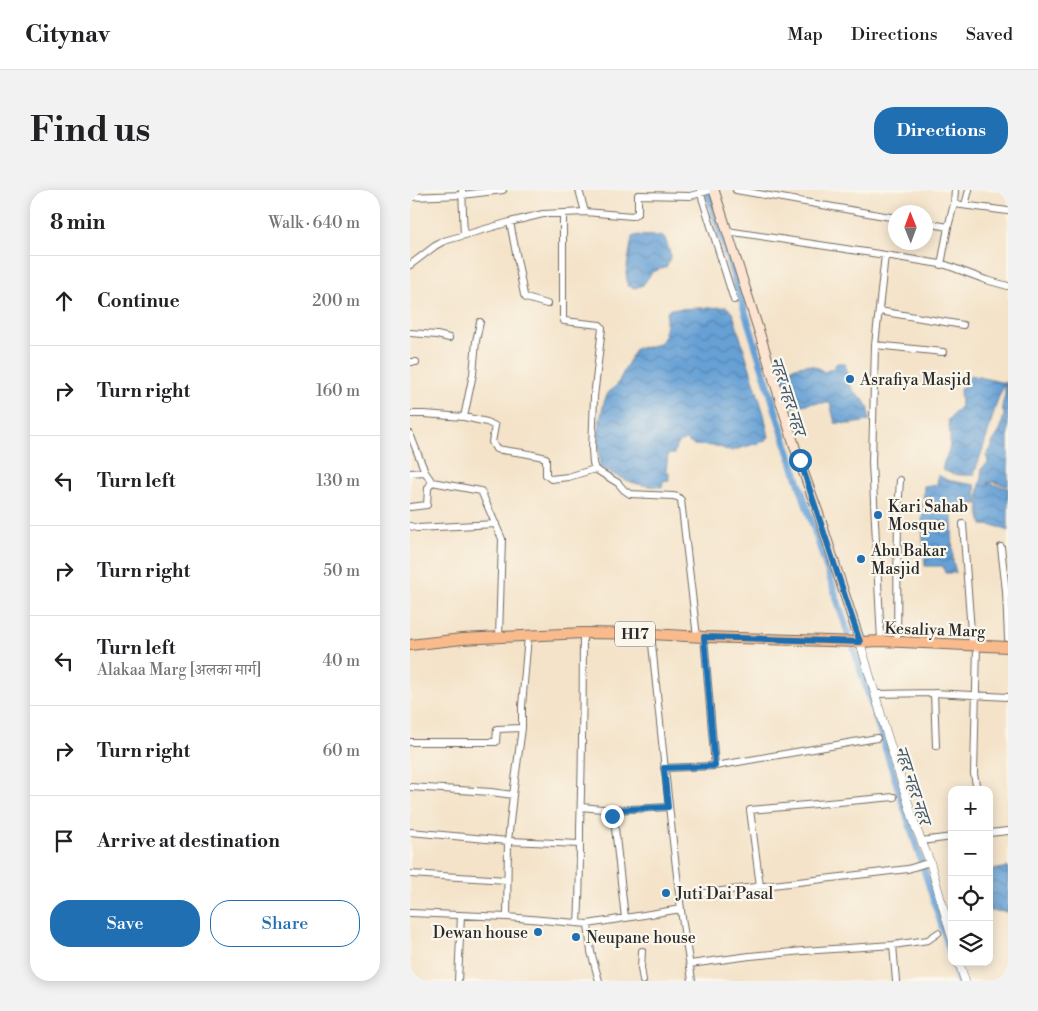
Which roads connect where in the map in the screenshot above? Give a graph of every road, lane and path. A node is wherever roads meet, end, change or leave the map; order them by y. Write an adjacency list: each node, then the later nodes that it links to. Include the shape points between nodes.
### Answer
1 (503, 190): 8 (street)
2 (579, 190): 14 (street)
3 (712, 190): 7 (street); 20 (main road)
4 (736, 190): 16 (street)
5 (955, 190): 11 (street)
6 (969, 190): 12 (street)
7 (701, 192): 9 (street, via 690,196); 26 (street)
8 (462, 193): 10 (street); 21 (street)
9 (638, 193): 14 (street, via 638,213 632,216)
10 (410, 197)
11 (954, 204): 12 (street); 19 (street)
12 (965, 205): 13 (street)
13 (1008, 211)
14 (585, 212): 15 (street)
15 (563, 214): 17 (street, via 543,214); 38 (street, via 562,318 602,328 594,397 592,449)
16 (888, 217)
17 (510, 222): 21 (street); 27 (street, via 524,295)
18 (933, 224): 19 (street)
19 (948, 226): 23 (street)
20 (727, 231): 22 (street); 55 (main road)
21 (464, 235): 24 (street, via 444,241)
22 (885, 255): 23 (street); 28 (street)
23 (941, 264): 25 (street)
24 (410, 265)
25 (1008, 286)
26 (734, 300)
27 (547, 304)
28 (879, 311): 30 (street); 33 (street)
29 (480, 322): 36 (street)
30 (963, 325)
31 (410, 333): 32 (street, via 438,334)
32 (449, 338)
33 (875, 345): 34 (street); 54 (street, via 872,462)
34 (943, 352)
35 (410, 414): 36 (street)
36 (464, 417): 38 (street, via 495,426 492,442 496,449 546,458 546,475 551,479)
37 (410, 434): 39 (street)
38 (595, 469): 52 (street, via 630,494 672,496 680,500)
39 (424, 472): 40 (street); 42 (street)
40 (410, 473)
41 (900, 480): 56 (street)
42 (432, 482): 43 (street, via 428,488 427,505); 44 (street, via 481,491)
43 (410, 507)
44 (496, 524): 46 (street); 51 (street, via 502,539)
45 (963, 524): 57 (street)
46 (410, 526)
47 (1001, 547): 53 (street)
48 (583, 633): 49 (main road, H17); 50 (main road, H17); 74 (street)
49 (651, 634): 52 (main road, H17); 69 (street)
50 (528, 636): 51 (main road, H17); 64 (street)
51 (499, 637): 58 (main road, H17, via 462,638)
52 (700, 637): 55 (main road, H17); 68 (street)
53 (1008, 638)
54 (881, 641): 55 (main road, Kesaliya Marg / H17); 56 (main road, Kesaliya Marg / H17)
55 (860, 642): 61 (street)
56 (897, 642): 57 (main road, Kesaliya Marg / H17)
57 (975, 645): 59 (main road, Kesaliya Marg / H17); 62 (street)
58 (410, 646)
59 (1008, 647)
60 (934, 693): 61 (street); 62 (street); 67 (street)
61 (875, 694): 81 (street)
62 (975, 696): 63 (street); 70 (street)
63 (1008, 697)
64 (522, 728): 66 (street, via 497,729 496,742); 72 (street)
65 (877, 738): 68 (street)
66 (410, 742)
67 (936, 746)
68 (715, 766): 69 (street)
69 (664, 768): 75 (street)
70 (976, 786)
71 (410, 787): 72 (street)
72 (512, 795): 82 (street)
73 (894, 797): 87 (street, via 750,810)
74 (581, 807): 76 (street); 83 (street)
75 (668, 807): 76 (street); 88 (street)
76 (613, 810): 93 (street)
77 (993, 831): 79 (street)
78 (410, 832): 82 (street)
79 (1008, 832)
80 (948, 837): 81 (street)
81 (921, 840): 84 (street)
82 (508, 841): 83 (street); 86 (street)
83 (580, 844): 94 (street)
84 (928, 863): 87 (street, via 918,867); 96 (street)
85 (410, 874): 86 (street)
86 (507, 880): 92 (street)
87 (760, 886): 88 (street)
88 (680, 896): 89 (street)
89 (681, 909): 93 (street); 100 (street)
90 (410, 913): 91 (street)
91 (461, 915): 92 (street); 102 (street)
92 (507, 917): 94 (street)
93 (625, 918): 95 (street)
94 (578, 923): 95 (street)
95 (588, 924): 103 (street)
96 (948, 926)
97 (938, 933): 98 (street, via 928,940)
98 (893, 945): 100 (street, via 803,950); 106 (street)
99 (642, 951): 104 (street)
100 (690, 964): 105 (street)
101 (960, 966): 107 (street)
102 (458, 981)
103 (599, 981)
104 (643, 981)
105 (692, 981)
106 (896, 981)
107 (965, 981)

